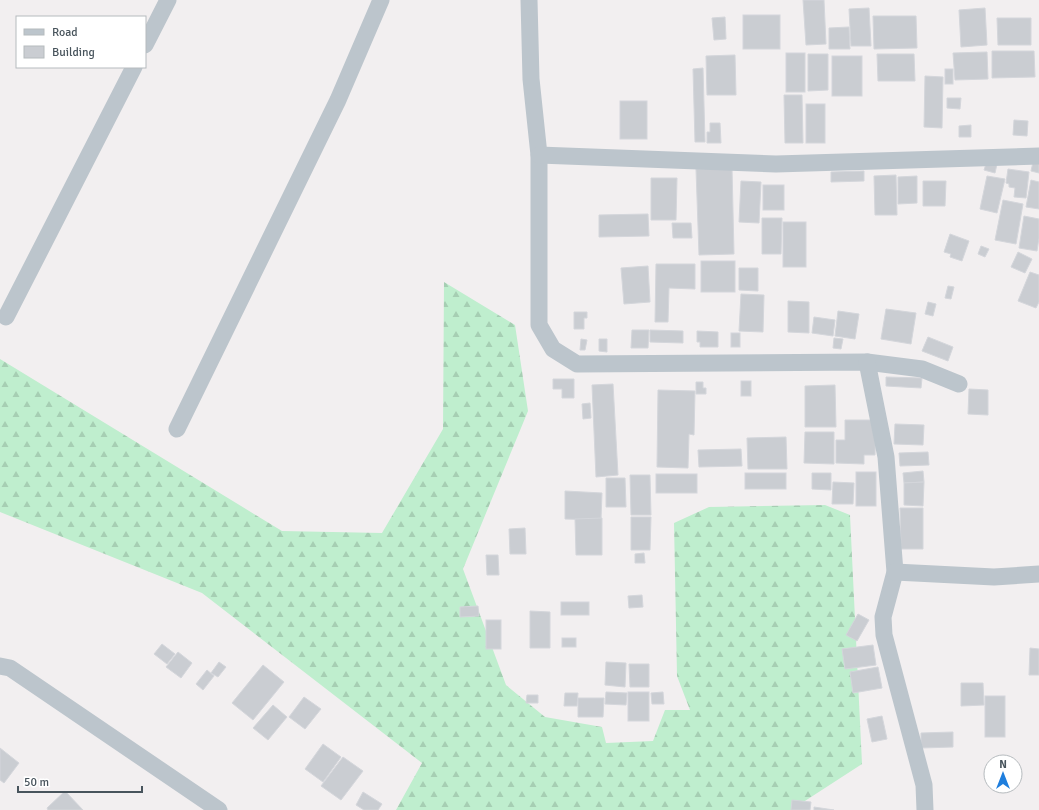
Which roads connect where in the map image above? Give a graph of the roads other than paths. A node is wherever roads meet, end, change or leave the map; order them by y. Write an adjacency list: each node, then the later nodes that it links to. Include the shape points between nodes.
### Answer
1 (168, 0): 4 (street)
2 (381, 0): 11 (street, via 338,100)
3 (529, 0): 6 (street, via 531,79)
4 (146, 43)
5 (133, 68): 8 (street)
6 (539, 155): 7 (street, via 776,164); 9 (street, via 539,325 553,349 577,364)
7 (1039, 156)
8 (6, 317)
9 (867, 362): 10 (street, via 922,369); 12 (street, via 886,456)
10 (960, 384)
11 (177, 429)
12 (895, 572): 13 (street, via 994,577); 16 (street, via 883,617 884,635 924,785)
13 (1039, 574)
14 (0, 666): 15 (street, via 10,668)
15 (219, 810)
16 (925, 810)

